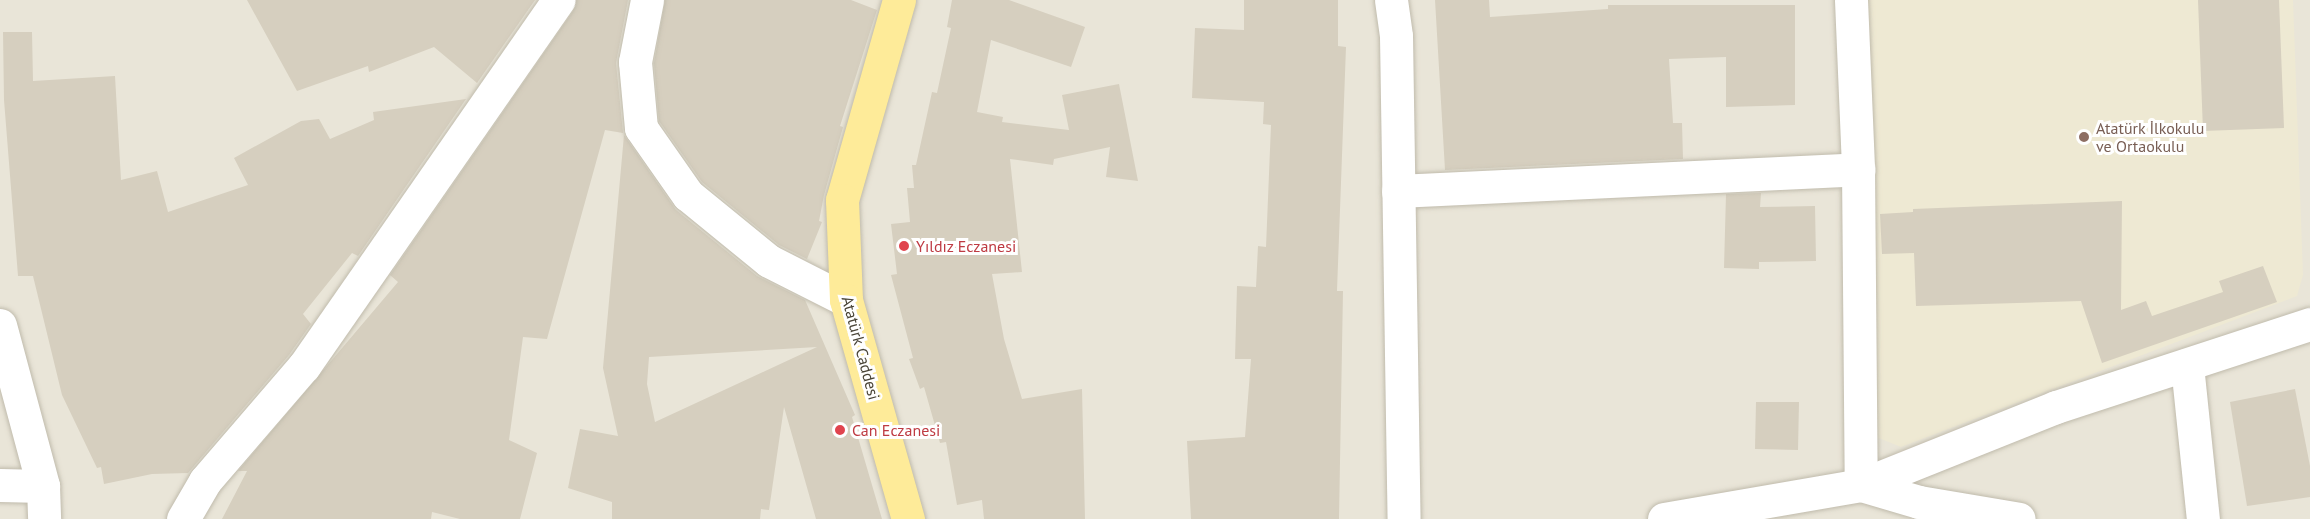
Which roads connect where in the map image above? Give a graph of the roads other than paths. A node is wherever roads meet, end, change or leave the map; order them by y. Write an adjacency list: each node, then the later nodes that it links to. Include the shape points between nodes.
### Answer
1 (558, 0): 17 (street, via 304,366 205,481)
2 (647, 0): 8 (street, via 635,62 641,128 688,195 769,261)
3 (899, 0): 8 (main road, Atatürk Caddesi, via 842,200)
4 (1391, 0): 7 (street, via 1396,36)
5 (1851, 0): 6 (street)
6 (1858, 169): 7 (street); 13 (street)
7 (1398, 190): 19 (street)
8 (846, 300): 18 (main road, Atatürk Caddesi)
9 (2310, 324): 11 (street)
10 (0, 325): 14 (street)
11 (2187, 365): 13 (street, via 2056,407); 22 (street)
12 (0, 485): 14 (street)
13 (1861, 485): 15 (street); 20 (street)
14 (43, 486): 16 (street)
15 (1919, 511): 21 (street)
16 (44, 519)
17 (183, 519)
18 (908, 519)
19 (1404, 519)
20 (1664, 519)
21 (2019, 519)
22 (2203, 519)

